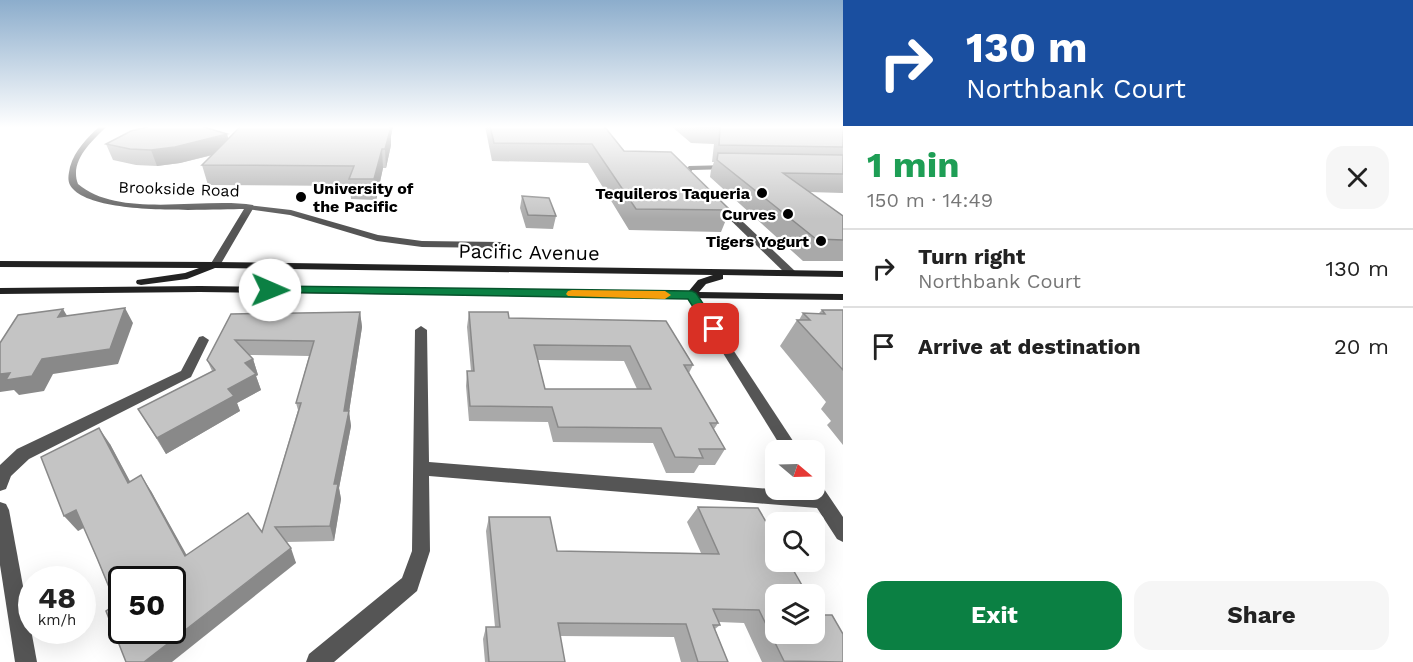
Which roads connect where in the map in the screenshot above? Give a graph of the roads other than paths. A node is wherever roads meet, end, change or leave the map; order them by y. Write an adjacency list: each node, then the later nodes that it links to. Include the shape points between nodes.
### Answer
1 (77, 157): 5 (street, Brookside Road, via 73,183 85,193 108,201)
2 (738, 167): 3 (street, via 689,168 687,172)
3 (700, 185)
4 (708, 193): 9 (street)
5 (250, 207): 6 (street, Brookside Road, via 291,213 377,238 422,244); 8 (street, Brookside Road)
6 (501, 245)
7 (0, 264): 8 (main road, Pacific Avenue)
8 (215, 265): 9 (main road, Pacific Avenue); 11 (main road, via 168,279)
9 (792, 274): 10 (main road, Pacific Avenue); 13 (main road, via 705,279)
10 (843, 274)
11 (54, 290): 12 (main road); 13 (main road)
12 (0, 291)
13 (692, 295): 14 (main road); 17 (street)
14 (843, 297)
15 (422, 330): 18 (street)
16 (203, 340): 19 (street, via 186,374 23,454 4,472)
17 (785, 440)
18 (421, 468): 20 (street); 25 (street, via 421,551 410,584)
19 (0, 484)
20 (765, 490)
21 (823, 500): 23 (street)
22 (0, 510): 24 (street)
23 (843, 533)
24 (26, 662)
25 (317, 662)

